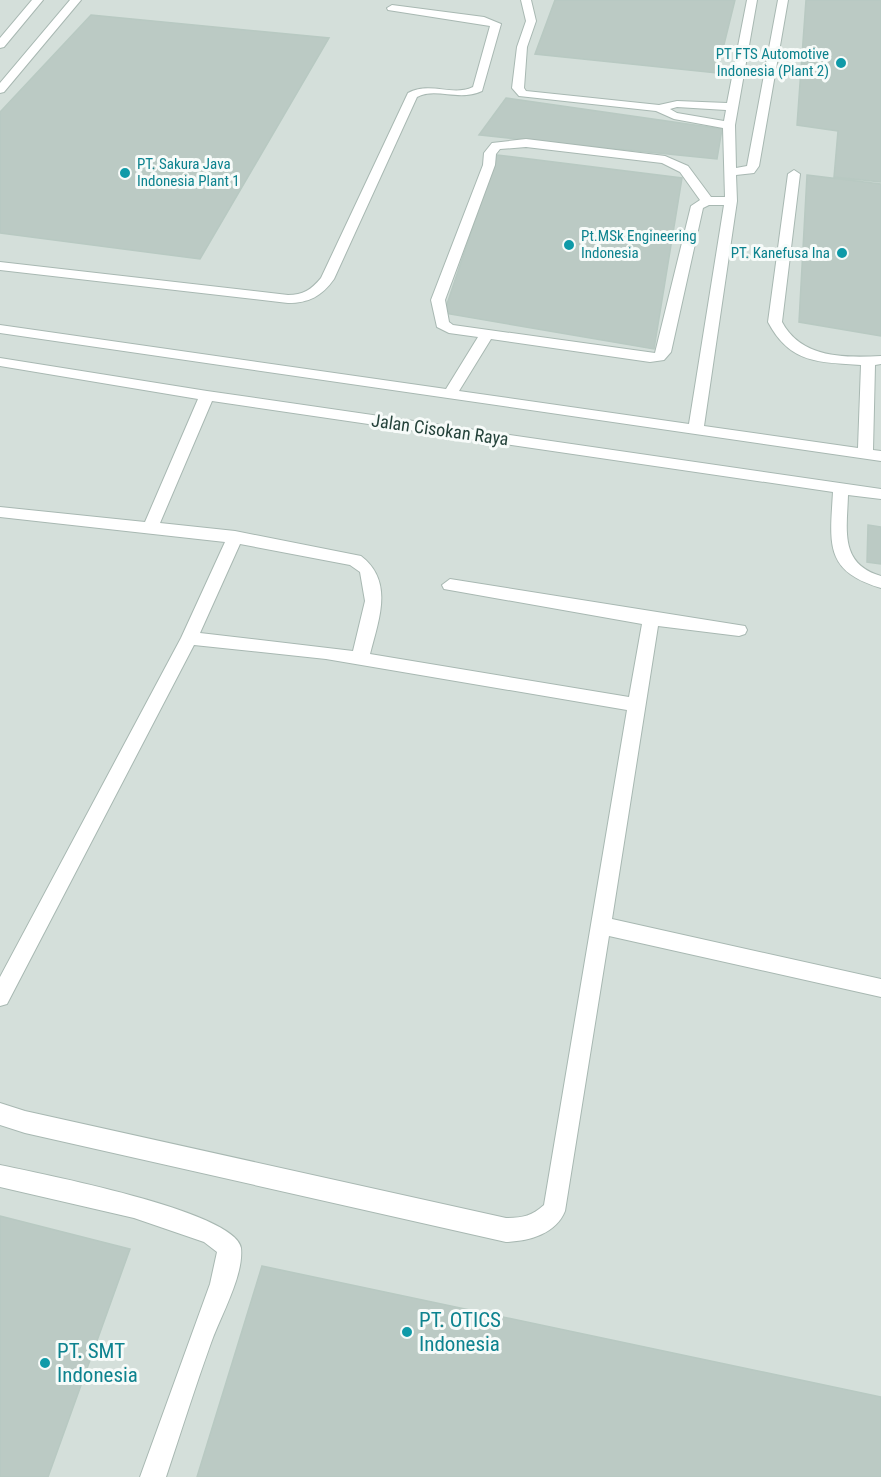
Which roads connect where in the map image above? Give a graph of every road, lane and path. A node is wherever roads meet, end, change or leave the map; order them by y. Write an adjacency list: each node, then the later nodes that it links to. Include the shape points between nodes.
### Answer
1 (526, 0): 10 (street, via 531,21 519,70 519,91)
2 (752, 0): 9 (street)
3 (783, 0): 12 (street, via 753,166 741,173)
4 (40, 3): 7 (street)
5 (68, 4): 8 (street)
6 (392, 8): 16 (street, via 496,24 478,89 472,93 421,91 412,95 317,293 288,299)
7 (0, 45)
8 (0, 90)
9 (734, 107): 10 (street, via 678,104); 11 (street)
10 (659, 108): 11 (street, via 674,116)
11 (729, 125): 12 (street)
12 (730, 172): 15 (street)
13 (794, 174): 19 (street, via 775,322 778,329 793,349 810,356)
14 (706, 201): 15 (street); 18 (street, via 697,206 659,357); 18 (street, via 684,169 665,160 526,144 496,146 490,153 489,165 438,300 442,324 449,329)
15 (731, 201): 23 (street)
16 (0, 266)
17 (0, 329): 21 (street, Jalan Cisokan Raya)
18 (487, 334): 21 (street)
19 (874, 360): 24 (street)
20 (0, 362): 22 (street, Jalan Cisokan Raya)
21 (450, 394): 23 (street, Jalan Cisokan Raya)
22 (207, 396): 26 (street, Jalan Cisokan Raya); 29 (street)
23 (696, 428): 24 (street, Jalan Cisokan Raya)
24 (865, 453): 25 (street, Jalan Cisokan Raya)
25 (881, 456)
26 (841, 489): 27 (street, Jalan Cisokan Raya); 31 (street, via 840,546 845,565 856,574)
27 (881, 494)
28 (0, 512): 29 (street)
29 (150, 528): 30 (street)
30 (235, 537): 35 (street); 36 (street, via 355,560 367,569 372,584 372,610)
31 (881, 582)
32 (450, 585): 33 (street)
33 (651, 619): 34 (street); 37 (street)
34 (739, 630)
35 (189, 638): 36 (street); 40 (street)
36 (360, 658): 37 (street)
37 (636, 705): 38 (street)
38 (600, 925): 39 (street); 41 (street, via 554,1211 542,1224 526,1230 506,1230)
39 (881, 988)
40 (0, 997)
41 (0, 1114)
42 (0, 1176): 43 (street, via 134,1208 210,1233 229,1247 223,1282)
43 (153, 1477)

